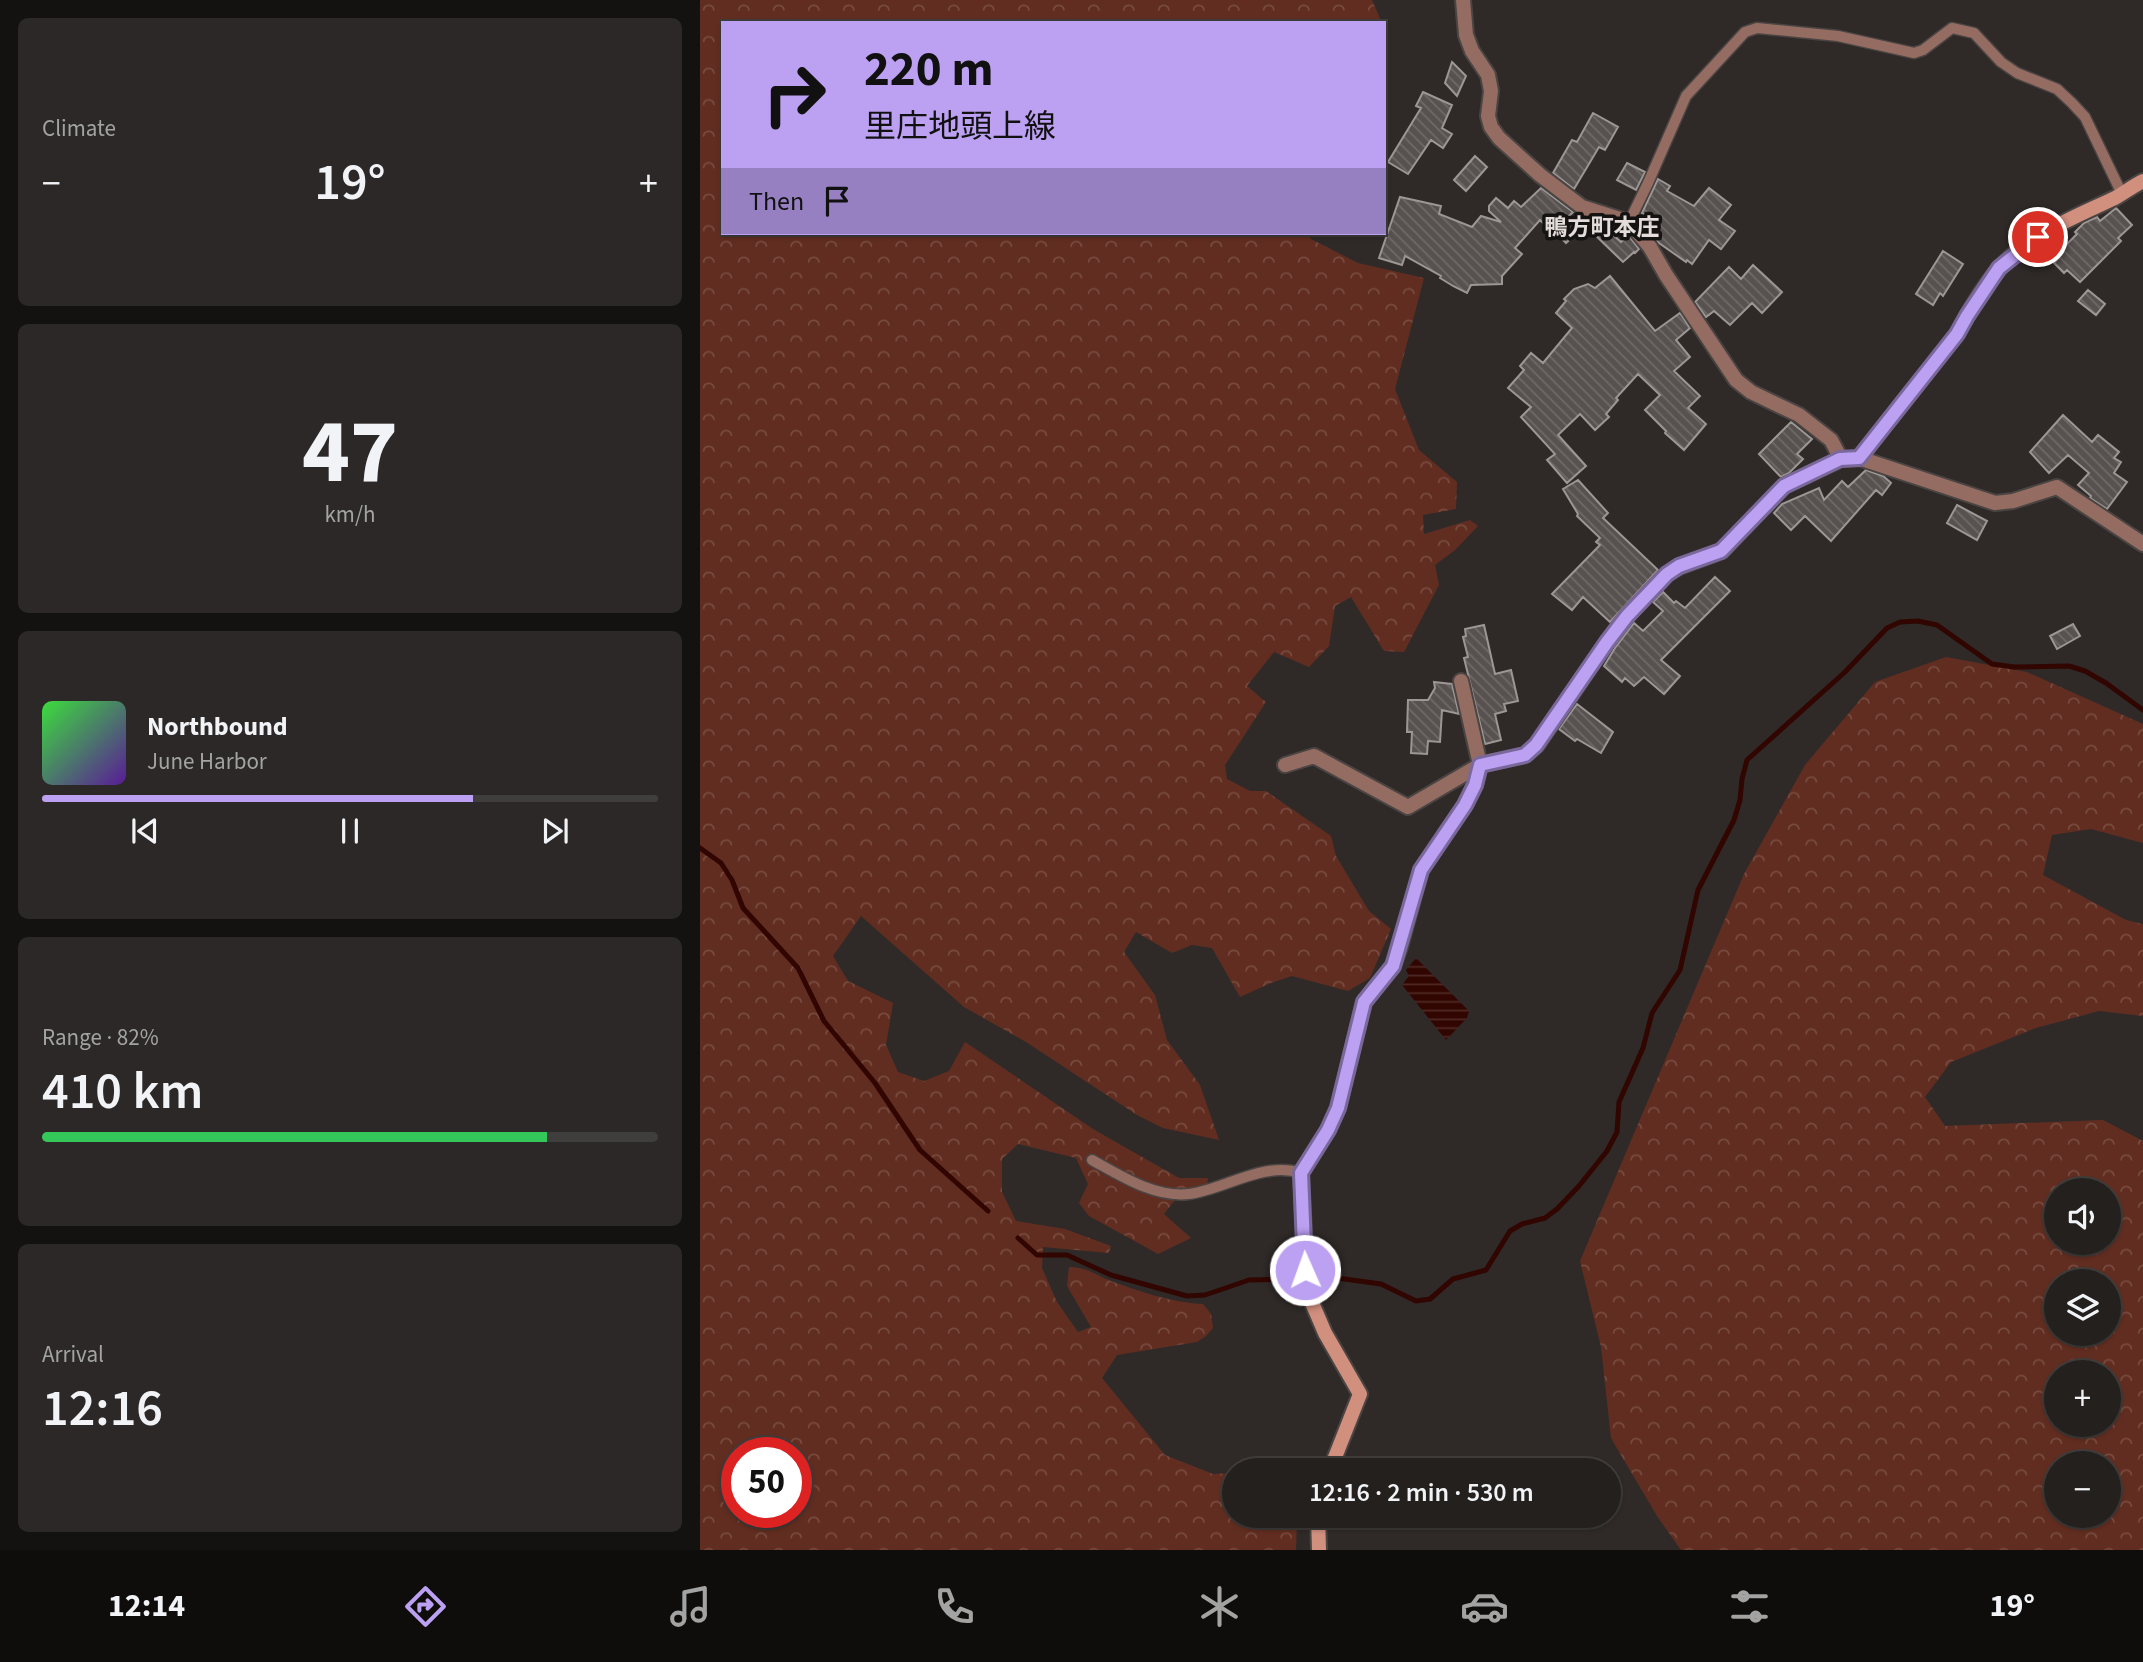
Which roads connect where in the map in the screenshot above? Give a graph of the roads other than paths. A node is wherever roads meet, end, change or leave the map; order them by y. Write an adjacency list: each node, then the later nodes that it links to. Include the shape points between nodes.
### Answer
1 (1463, 0): 4 (street, via 1466,35 1488,75 1488,116 1499,138 1582,206)
2 (2143, 181): 3 (main road)
3 (2122, 194): 4 (lane, via 2085,117 2073,103 2057,89 2001,62 1974,33 1952,28 1914,52 1838,36 1757,28 1745,32 1686,96); 5 (main road, via 2052,228 1999,268 1957,334)
4 (1629, 222): 6 (street, via 1736,380 1799,415 1831,440)
5 (1859, 458): 6 (main road); 7 (street, via 1995,503 2057,487)
6 (1840, 459): 10 (main road, via 1784,486 1721,551 1667,574 1620,624 1536,745 1525,755)
7 (2143, 544)
8 (1461, 681): 10 (street)
9 (1285, 765): 10 (street, via 1314,756 1408,807)
10 (1480, 765): 12 (main road, via 1465,805 1421,870 1393,966 1364,1002 1338,1108)
11 (1092, 1160): 12 (lane, via 1135,1183 1175,1194 1190,1194 1258,1174 1288,1169)
12 (1301, 1173): 13 (main road, via 1307,1291 1360,1394)
13 (1335, 1458)
14 (1319, 1528): 15 (main road)
15 (1320, 1550)

